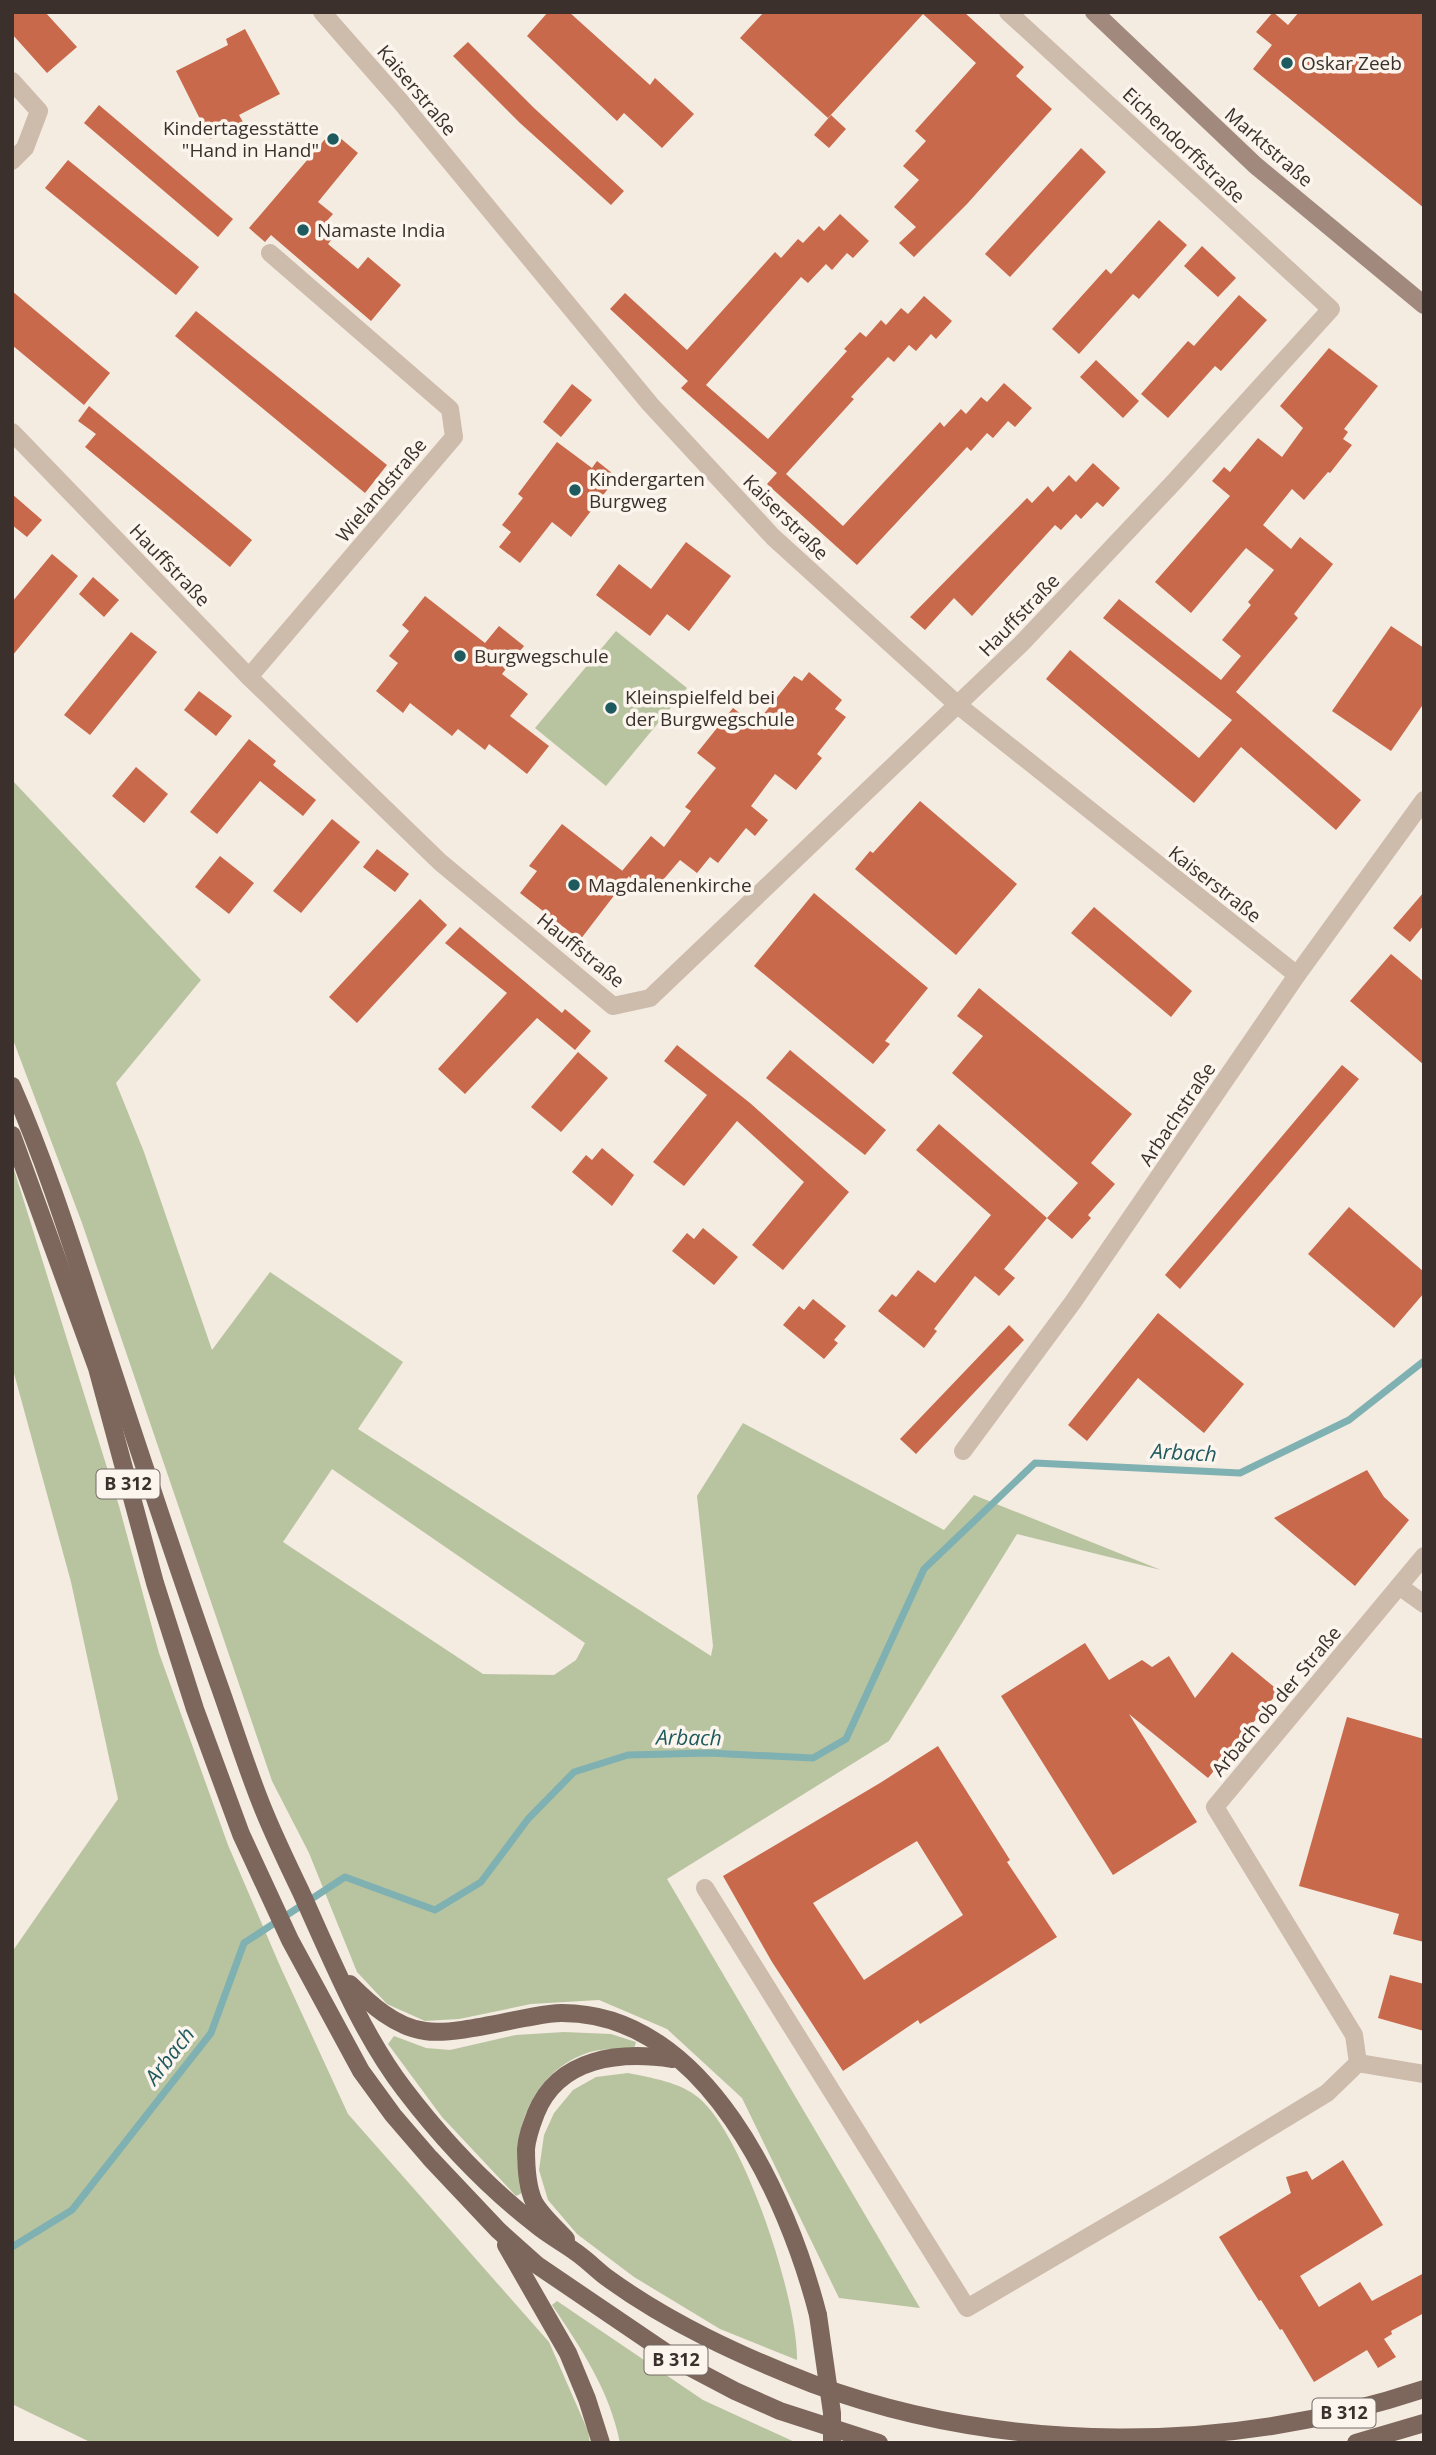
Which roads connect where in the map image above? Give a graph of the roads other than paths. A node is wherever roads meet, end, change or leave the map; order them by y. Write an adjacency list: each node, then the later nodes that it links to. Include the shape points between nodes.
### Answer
1 (322, 12): 11 (street, Kaiserstraße, via 650,404 773,537)
2 (1008, 12): 8 (street, Eichendorffstraße)
3 (1094, 12): 7 (main road, Marktstraße, via 1255,165)
4 (12, 81): 5 (street, via 39,111 25,148)
5 (12, 161)
6 (270, 253): 10 (street, Wielandstraße, via 450,409 454,437)
7 (1424, 305)
8 (1331, 309): 11 (street, Hauffstraße, via 1165,492)
9 (12, 432): 10 (street, Hauffstraße)
10 (249, 677): 11 (street, Hauffstraße, via 440,862 613,1006 650,998)
11 (959, 706): 13 (street, Kaiserstraße)
12 (1424, 800): 13 (street, Arbachstraße)
13 (1297, 975): 16 (street, Arbachstraße, via 1073,1302)
14 (12, 1086): 21 (main road, B 312, via 56,1198 263,1810)
15 (12, 1135): 25 (main road, B 312, via 97,1368 155,1583 241,1834 290,1940 361,2071 430,2158)
16 (963, 1451)
17 (1424, 1556): 18 (street, Arbach ob der Straße)
18 (1399, 1586): 19 (street); 23 (street, Arbach ob der Straße, via 1215,1807 1354,2035)
19 (1424, 1604)
20 (705, 1888): 23 (street, via 968,2308 1327,2093)
21 (338, 1971): 22 (main road, B 312, via 369,2003 398,2022 424,2031 450,2032 560,2013 590,2015 620,2022); 26 (main road, B 312, via 400,2084 462,2160 537,2226)
22 (680, 2060): 26 (main road, B 312, via 643,2054 592,2062 569,2072 542,2099 527,2136 526,2168 534,2202); 30 (main road, B 312, bridge, via 713,2092 746,2140 777,2195 807,2269 818,2315)
23 (1358, 2063): 24 (street)
24 (1424, 2074)
25 (498, 2230): 29 (main road, via 568,2353); 31 (main road, B 312, via 537,2265 680,2362 780,2411)
26 (578, 2253): 27 (main road, B 312, via 607,2277 713,2342 787,2374 855,2400 992,2429 1161,2438 1262,2429 1333,2416)
27 (1424, 2389)
28 (1424, 2423): 32 (main road, B 312)
29 (601, 2443)
30 (832, 2443)
31 (879, 2443)
32 (1356, 2443)

